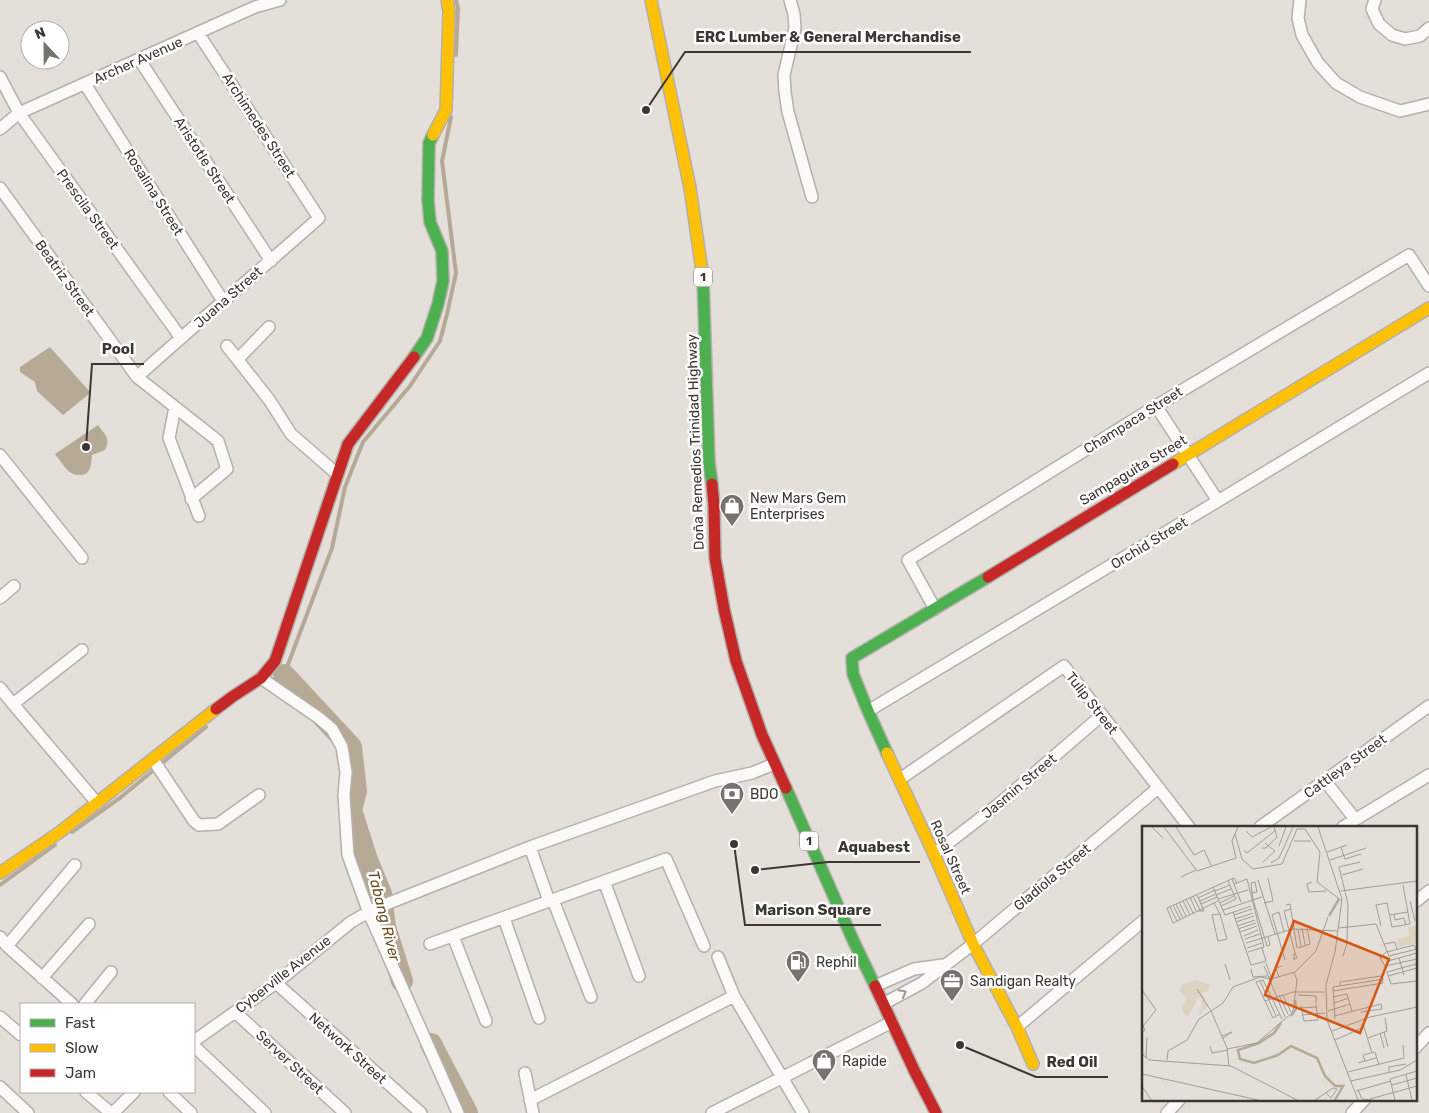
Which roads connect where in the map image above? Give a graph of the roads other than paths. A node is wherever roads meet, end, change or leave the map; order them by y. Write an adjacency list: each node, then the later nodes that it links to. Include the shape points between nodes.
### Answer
1 (280, 0): 8 (street, Archer Avenue, via 255,7)
2 (447, 0): 32 (main road, via 450,12 446,110 429,143 430,222 442,251 443,281 438,304 427,338 348,444)
3 (650, 0): 49 (main road, Doña Remedios Trinidad Highway / 1, via 690,188 703,272 708,462 714,506 715,558 736,661)
4 (790, 0): 16 (street, via 795,28 784,75 785,92)
5 (1300, 0): 12 (street, via 1298,18 1302,35 1318,63 1336,84 1360,98 1400,111)
6 (1375, 0): 7 (street, via 1372,9 1379,24 1392,36 1405,40 1420,36)
7 (1429, 28)
8 (198, 33): 9 (street, Archer Avenue); 17 (street, Archimedes Street)
9 (139, 60): 11 (street, Archer Avenue); 18 (street, Aristotle Street)
10 (0, 77): 13 (street, Prescila Street)
11 (85, 84): 13 (street, Archer Avenue); 20 (street, Rosalina Street)
12 (1429, 104)
13 (19, 114): 14 (street, Archer Avenue); 23 (street, Prescila Street)
14 (0, 129)
15 (0, 188): 27 (street, Beatriz Street)
16 (812, 197)
17 (319, 218): 18 (street, Juana Street)
18 (271, 261): 20 (street, Juana Street)
19 (1429, 286): 28 (street, Champaca Street, via 1409,255)
20 (222, 301): 23 (street, Juana Street)
21 (1429, 308): 30 (main road, Sampaguita Street)
22 (269, 328): 25 (street)
23 (181, 338): 27 (street, Juana Street)
24 (227, 346): 25 (street)
25 (238, 360): 32 (street, via 291,434)
26 (1429, 372): 34 (street, Orchid Street)
27 (137, 377): 29 (street, Beatriz Street)
28 (1156, 406): 30 (street); 39 (street, Champaca Street, via 908,560)
29 (175, 407): 33 (street, via 169,438); 33 (street, Beatriz Street, via 218,441 227,469)
30 (1188, 454): 34 (street); 39 (main road, Sampaguita Street)
31 (0, 455): 36 (street)
32 (337, 474): 42 (main road, via 275,661)
33 (192, 499): 35 (street)
34 (1218, 502): 46 (street, Orchid Street)
35 (198, 516)
36 (82, 558)
37 (14, 586): 38 (street)
38 (0, 598)
39 (935, 608): 41 (main road, Sampaguita Street)
40 (82, 650): 44 (street)
41 (852, 658): 46 (main road, Rosal Street, via 853,674)
42 (261, 678): 48 (main road, via 232,697); 68 (street, via 316,715 332,729 342,747 346,772 344,795 348,855)
43 (0, 688): 44 (street)
44 (13, 704): 55 (street)
45 (1429, 706): 52 (street, Cattleya Street)
46 (868, 711): 51 (main road, Rosal Street)
47 (1102, 715): 51 (street, Tulip Street, via 1064,666); 53 (street, Tulip Street); 61 (street, Jasmin Street, via 1000,803)
48 (154, 760): 54 (street, via 199,825 218,824); 55 (main road)
49 (774, 764): 60 (street, Cyberville Avenue, via 752,773 715,781); 83 (main road, Doña Remedios Trinidad Highway / 1)
50 (1429, 774): 56 (street)
51 (900, 779): 61 (main road, Rosal Street)
52 (1325, 780): 56 (street); 58 (street, Cattleya Street)
53 (1158, 788): 57 (street, Tulip Street); 75 (street, Gladiola Street)
54 (259, 795)
55 (97, 803): 63 (main road)
56 (1355, 819): 59 (street)
57 (1187, 826)
58 (1261, 826)
59 (1344, 826)
60 (530, 847): 66 (street); 68 (street, Cyberville Avenue)
61 (934, 854): 75 (main road, Rosal Street)
62 (75, 865): 73 (street)
63 (0, 873)
64 (604, 881): 66 (street); 76 (street, via 666,859); 80 (street)
65 (1429, 891): 67 (street)
66 (551, 900): 69 (street); 85 (street)
67 (1416, 901)
68 (371, 911): 82 (street, Cyberville Avenue, via 351,922); 116 (street)
69 (504, 918): 72 (street); 91 (street)
70 (1142, 922): 94 (street)
71 (89, 924): 81 (street)
72 (453, 936): 74 (street); 92 (street)
73 (4, 942): 81 (street)
74 (430, 944)
75 (973, 944): 78 (street, Gladiola Street); 94 (main road, Rosal Street)
76 (704, 946)
77 (718, 957): 84 (street)
78 (945, 965): 83 (street, Gladiola Street, via 914,969); 88 (street, Gladiola Street, one-way to 78, via 922,983)
79 (111, 972): 87 (street)
80 (639, 976)
81 (42, 978): 86 (street)
82 (276, 983): 89 (street, Cyberville Avenue); 115 (street, Network Street)
83 (875, 986): 88 (main road, Doña Remedios Trinidad Highway / 1)
84 (734, 996): 102 (street); 107 (street)
85 (591, 997)
86 (71, 1003)
87 (86, 1003)
88 (884, 1004): 93 (main road, Doña Remedios Trinidad Highway / 1)
89 (235, 1012): 97 (street, Cyberville Avenue); 114 (street, Server Street)
90 (0, 1017): 96 (street)
91 (539, 1018)
92 (486, 1021)
93 (892, 1022): 102 (street); 120 (main road, Doña Remedios Trinidad Highway / 1)
94 (1017, 1027): 100 (main road, Rosal Street)
95 (1429, 1033): 99 (street)
96 (20, 1034)
97 (195, 1040)
98 (195, 1047): 113 (street)
99 (1416, 1047)
100 (1034, 1064)
101 (525, 1073): 107 (street)
102 (782, 1078): 118 (street); 119 (street)
103 (0, 1087): 110 (street)
104 (87, 1093): 111 (street)
105 (133, 1093): 111 (street)
106 (170, 1093): 112 (street)
107 (530, 1100): 117 (street)
108 (1179, 1100): 121 (street)
109 (1365, 1100): 122 (street)
110 (28, 1113)
111 (112, 1113)
112 (191, 1113)
113 (265, 1113)
114 (345, 1113)
115 (421, 1113)
116 (458, 1113)
117 (533, 1113)
118 (712, 1113)
119 (803, 1113)
120 (936, 1113)
121 (1167, 1113)
122 (1352, 1113)

